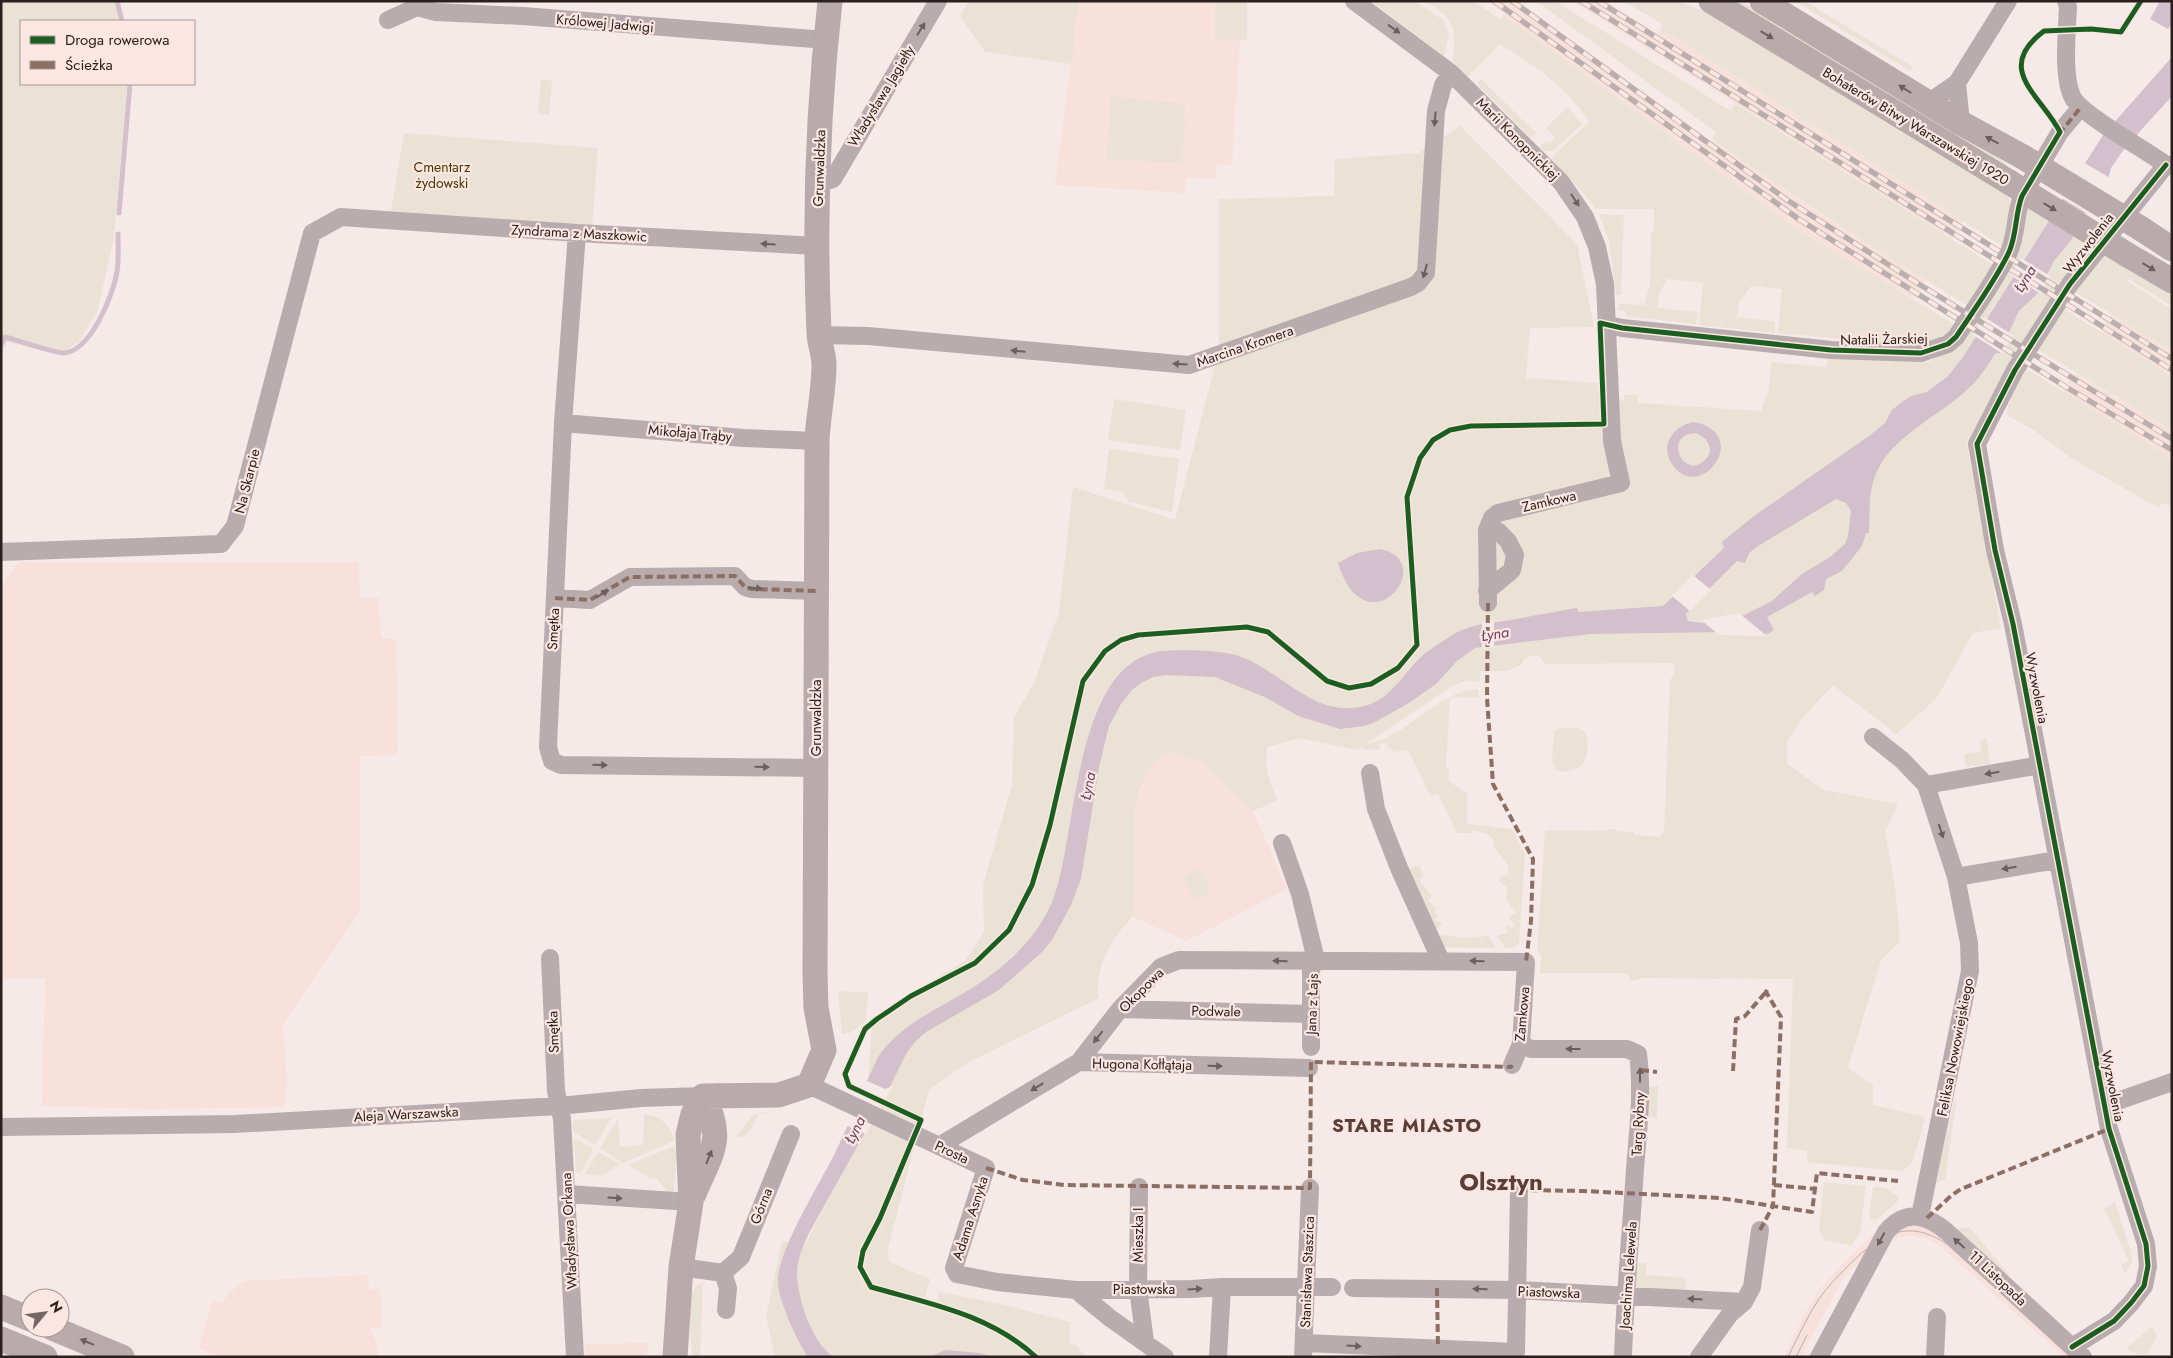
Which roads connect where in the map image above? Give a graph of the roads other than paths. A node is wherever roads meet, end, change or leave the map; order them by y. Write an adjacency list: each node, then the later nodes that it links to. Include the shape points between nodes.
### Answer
1 (830, 1): 9 (street, Grunwaldzka)
2 (938, 1): 16 (street, Władysława Jagiełły, one-way to 2, via 833,179)
3 (1354, 1): 10 (street, Marii Konopnickiej, one-way to 10)
4 (1711, 1): 21 (street, Bohaterów Bitwy Warszawskiej 1920, one-way to 21, bridge)
5 (1762, 1): 12 (street, Bohaterów Bitwy Warszawskiej 1920, one-way to 5)
6 (2008, 1): 11 (street)
7 (2066, 1): 13 (street, via 2066,64 2072,98)
8 (388, 20): 9 (street, Królowej Jadwigi, via 417,6 436,12)
9 (826, 40): 16 (street, Grunwaldzka)
10 (1451, 74): 22 (street, Marii Konopnickiej, one-way to 22, via 1561,182 1577,204 1602,264); 23 (street, Marcina Kromera, one-way to 23, via 1443,85 1436,111 1426,273 1411,287 1189,365)
11 (1957, 83): 12 (street); 14 (street)
12 (1928, 103): 14 (street, Bohaterów Bitwy Warszawskiej 1920)
13 (2081, 107): 15 (street); 22 (street, Natalii Żarskiej, via 2060,132 2022,196 2009,252 1956,337 1948,344 1921,353 1831,350)
14 (1962, 123): 20 (street, Bohaterów Bitwy Warszawskiej 1920, one-way to 14, bridge)
15 (2169, 165): 31 (street, Wyzwolenia, via 2076,275 2015,370 1977,444 1995,550 2014,624)
16 (819, 183): 19 (street, Grunwaldzka)
17 (341, 216): 18 (street, Zyndrama z Maszkowic); 27 (street, Na Skarpie, via 312,233 235,526 221,544)
18 (577, 233): 19 (street, Zyndrama z Maszkowic, one-way to 18); 24 (street, Smętka)
19 (817, 246): 23 (street, Grunwaldzka)
20 (2172, 249)
21 (2172, 281)
22 (1608, 325): 26 (street, Zamkowa, via 1612,441 1621,483 1498,512)
23 (819, 334): 25 (street, Grunwaldzka, via 824,364)
24 (563, 423): 25 (street, Mikołaja Trąby, via 744,438); 29 (street, Smętka)
25 (818, 434): 28 (street, Grunwaldzka)
26 (1487, 530): 26 (street, via 1499,532 1515,555 1512,570 1488,597)
27 (1, 552)
28 (816, 591): 29 (street, one-way to 28, via 590,600 630,577 735,576 745,587 752,589); 32 (street, Grunwaldzka)
29 (555, 598): 32 (street, Smętka, one-way to 32, via 548,747 552,761 561,765)
30 (1873, 737): 34 (street, Feliksa Nowowiejskiego)
31 (2040, 765): 34 (street, one-way to 34); 36 (street, Wyzwolenia)
32 (816, 768): 49 (street, Grunwaldzka, via 816,1008)
33 (1370, 773): 39 (street, via 1376,809)
34 (1926, 785): 37 (street, Feliksa Nowowiejskiego, one-way to 37)
35 (1282, 843): 40 (street, via 1300,894)
36 (2057, 860): 37 (street, one-way to 37); 51 (street, Wyzwolenia)
37 (1956, 877): 63 (street, Feliksa Nowowiejskiego, via 1969,943 1970,971)
38 (550, 958): 52 (street, Smętka)
39 (1441, 961): 40 (street, Okopowa); 41 (street, Okopowa, one-way to 39)
40 (1315, 962): 42 (street, Okopowa, one-way to 42, via 1179,960 1161,967); 43 (street, Jana z Łajs, via 1311,971)
41 (1526, 962): 44 (street, Zamkowa)
42 (1120, 1009): 43 (street, Podwale); 46 (street, Okopowa, one-way to 46)
43 (1311, 1014): 45 (street, Jana z Łajs)
44 (1521, 1044): 47 (street, Zamkowa); 61 (street, Targ Rybny, one-way to 44, via 1640,1070 1638,1054 1626,1050 1531,1049)
45 (1310, 1055): 46 (street, Hugona Kołłątaja, one-way to 45)
46 (1079, 1062): 55 (street, Hugona Kołłątaja, one-way to 55)
47 (1512, 1065)
48 (2172, 1082): 51 (street)
49 (809, 1084): 50 (street, Aleja Warszawska, via 779,1095); 55 (street, Prosta)
50 (703, 1096): 52 (street, Aleja Warszawska); 62 (street, via 714,1121 716,1140)
51 (2106, 1105): 85 (street, Wyzwolenia, via 2109,1129 2146,1244 2148,1266 2139,1295)
52 (559, 1106): 53 (street, Aleja Warszawska, via 235,1124); 60 (street, Władysława Orkana)
53 (1, 1127)
54 (790, 1134): 67 (street, Górna, via 740,1257)
55 (939, 1146): 56 (street, Prosta)
56 (986, 1168): 66 (street, Adama Asnyka)
57 (1139, 1187): 72 (street, Mieszka I)
58 (1310, 1188): 69 (street, Stanisława Staszica)
59 (1519, 1190): 74 (street)
60 (567, 1194): 62 (street, one-way to 62); 89 (street, Władysława Orkana)
61 (1633, 1194): 75 (street, Joachima Lelewela)
62 (691, 1202): 65 (street)
63 (1920, 1216): 85 (street, 11 Listopada, one-way to 63, via 1946,1231 1932,1220); 95 (street, one-way to 95, via 1897,1221 1886,1232)
64 (1760, 1230): 76 (street, via 1752,1287)
65 (681, 1267): 67 (street); 90 (street)
66 (954, 1268): 73 (street, Piastowska, via 957,1274 997,1282)
67 (723, 1273): 78 (street, via 728,1288)
68 (1222, 1287): 69 (street, Piastowska); 72 (street, Piastowska, one-way to 68); 92 (street)
69 (1307, 1287): 70 (street, Piastowska); 84 (street, Stanisława Staszica)
70 (1332, 1287)
71 (1353, 1288): 74 (street, Piastowska, one-way to 71)
72 (1138, 1289): 73 (street, Piastowska); 83 (street, Mieszka I)
73 (1076, 1290): 83 (street)
74 (1517, 1290): 75 (street, Piastowska); 86 (street)
75 (1625, 1294): 76 (street, Piastowska, one-way to 75); 93 (street, Joachima Lelewela)
76 (1744, 1302): 94 (street, via 1730,1314)
77 (1, 1307): 79 (street)
78 (726, 1310)
79 (20, 1315)
80 (1937, 1317): 96 (street)
81 (70, 1335): 88 (street, one-way to 81)
82 (1, 1339): 87 (street)
83 (1144, 1341): 91 (street)
84 (1304, 1350): 86 (street, one-way to 86)
85 (2078, 1352)
86 (1518, 1354)
87 (45, 1357)
88 (122, 1357)
89 (575, 1357)
90 (675, 1357)
91 (1165, 1357)
92 (1218, 1357)
93 (1623, 1357)
94 (1699, 1357)
95 (1819, 1357)
96 (1935, 1357)

